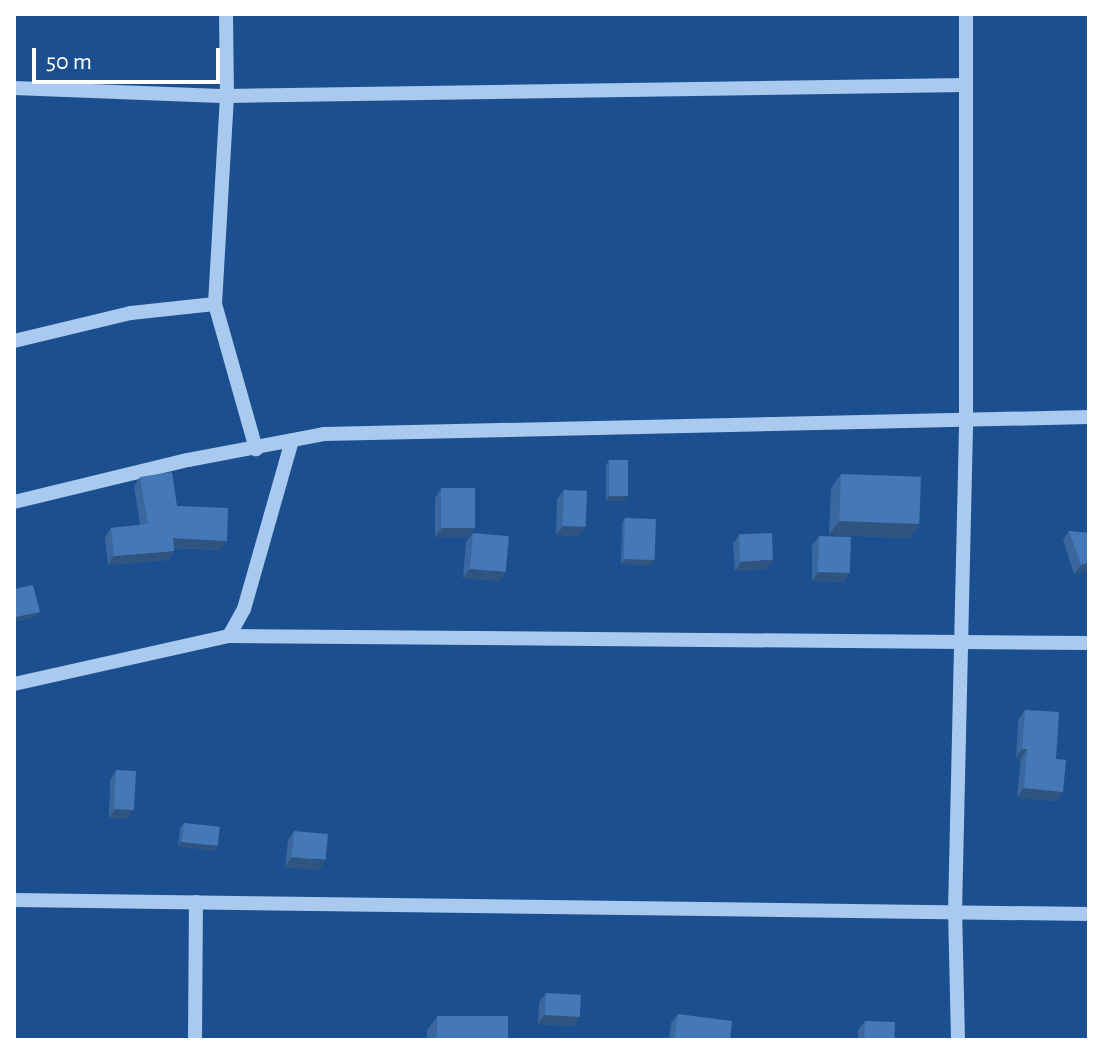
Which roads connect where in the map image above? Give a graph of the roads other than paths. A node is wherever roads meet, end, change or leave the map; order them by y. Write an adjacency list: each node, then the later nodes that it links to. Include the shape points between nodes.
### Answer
1 (226, 14): 5 (street)
2 (966, 14): 3 (street)
3 (966, 85): 5 (street); 9 (street)
4 (14, 88): 5 (street)
5 (227, 96): 6 (street)
6 (215, 304): 7 (street, via 131,313); 11 (street)
7 (14, 341)
8 (1089, 417): 9 (street)
9 (966, 420): 10 (street, via 324,434); 15 (street)
10 (292, 441): 11 (street); 13 (street, via 244,609)
11 (256, 449): 12 (street)
12 (14, 502)
13 (229, 636): 15 (street); 16 (street)
14 (1089, 643): 15 (street)
15 (961, 644): 19 (street)
16 (14, 684)
17 (14, 900): 18 (street)
18 (196, 902): 19 (street); 21 (street)
19 (955, 912): 20 (street); 22 (street)
20 (1089, 914)
21 (195, 1040)
22 (958, 1040)

